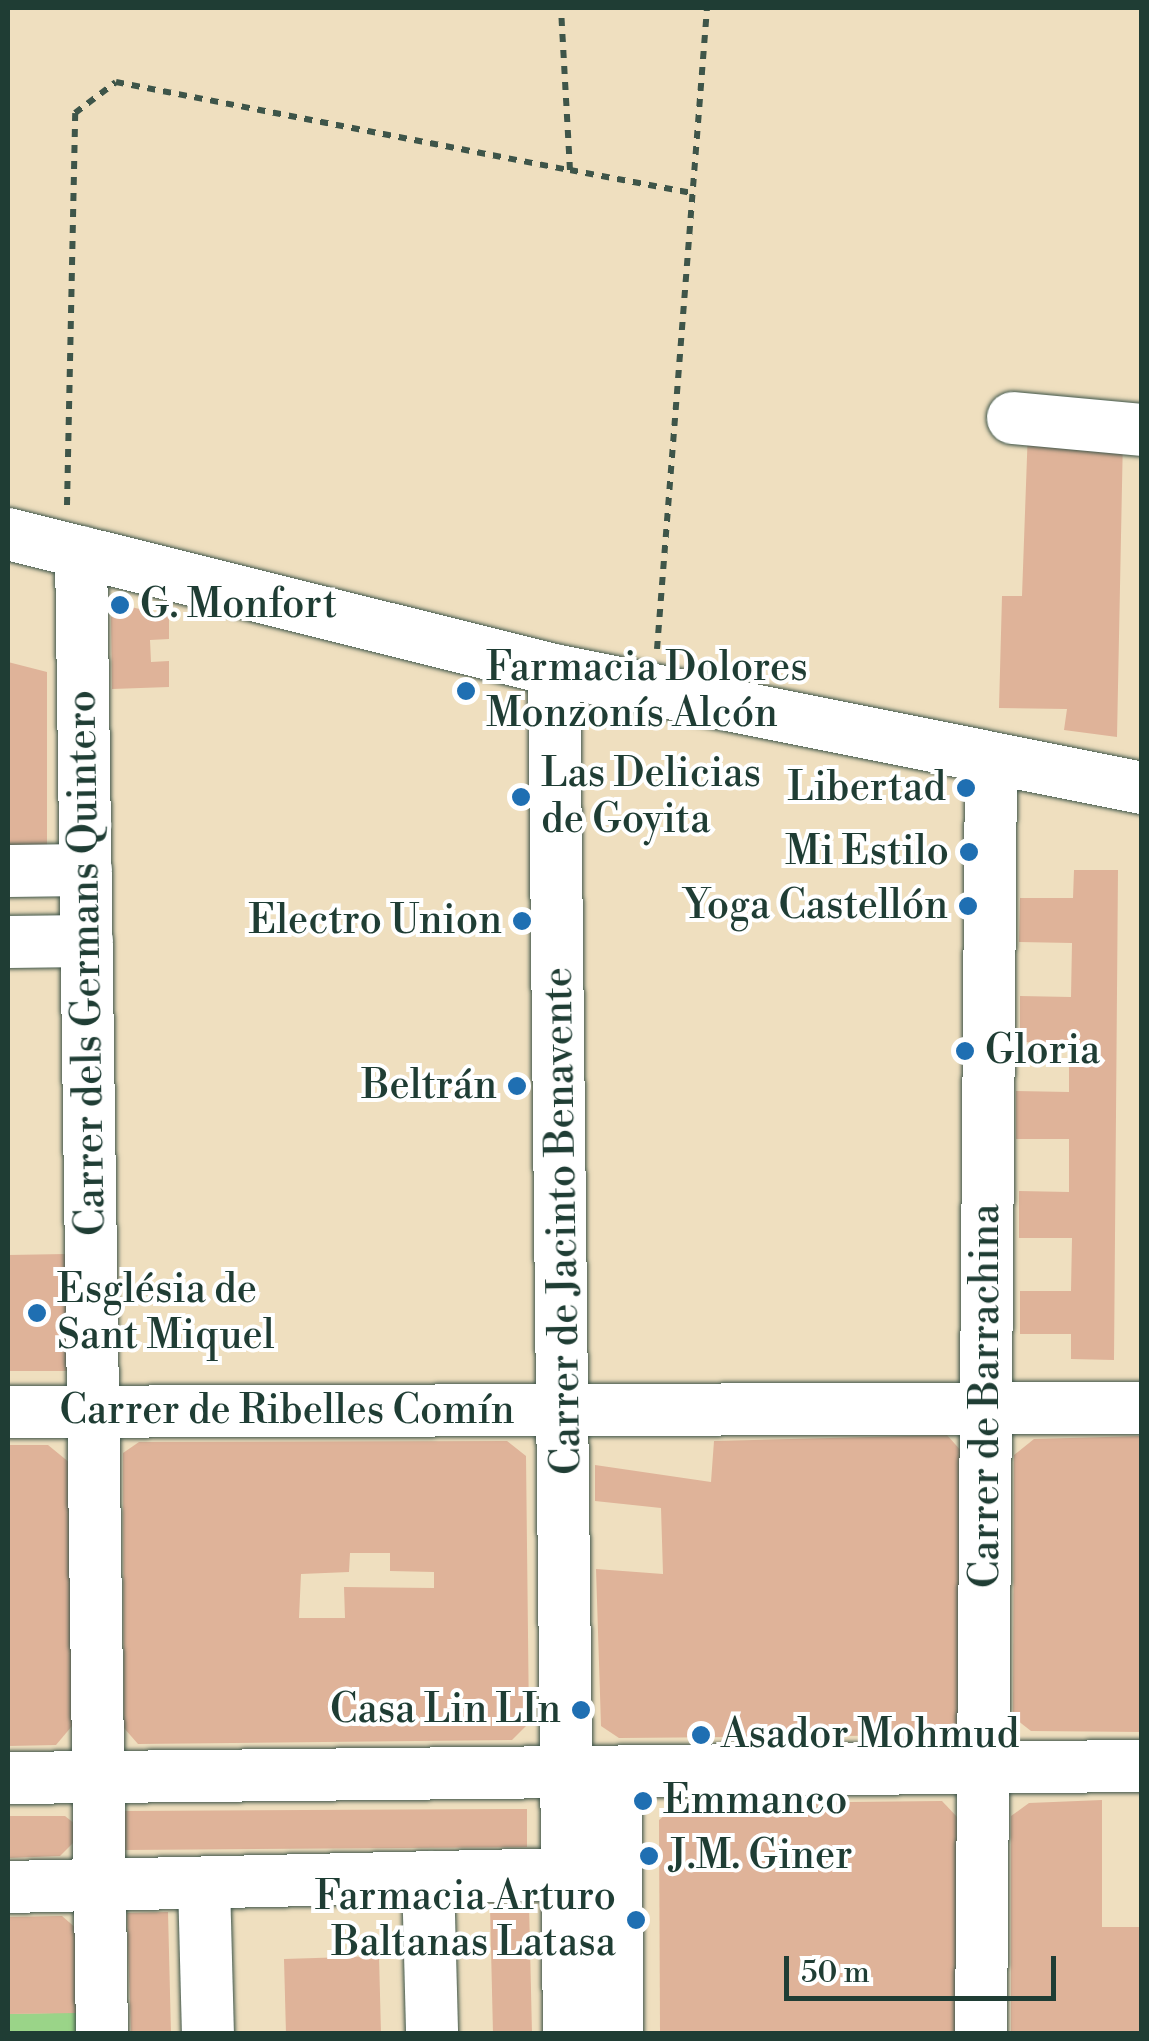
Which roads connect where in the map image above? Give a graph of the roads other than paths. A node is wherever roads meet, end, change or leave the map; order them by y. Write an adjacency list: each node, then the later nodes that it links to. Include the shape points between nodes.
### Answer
1 (1012, 418): 2 (street)
2 (1142, 430)
3 (8, 534): 4 (street)
4 (81, 552): 5 (street); 9 (street, Carrer dels Germans Quintero)
5 (554, 670): 6 (street); 14 (street, Carrer de Jacinto Benavente)
6 (990, 758): 8 (street); 15 (street, Carrer de Barrachina)
7 (1142, 758): 8 (street)
8 (1141, 788)
9 (86, 870): 10 (street); 12 (street, Carrer dels Germans Quintero)
10 (8, 871)
11 (8, 942): 12 (street)
12 (87, 942): 17 (street, Carrer dels Germans Quintero)
13 (1142, 1408): 15 (street, Carrer de Ribelles Comín)
14 (567, 1409): 15 (street, Carrer de Ribelles Comín); 17 (street, Carrer de Ribelles Comín); 20 (street, Carrer de Jacinto Benavente)
15 (986, 1409): 19 (street, Carrer de Barrachina)
16 (8, 1412): 17 (street, Carrer de Ribelles Comín)
17 (94, 1412): 22 (street, Carrer dels Germans Quintero)
18 (1142, 1766): 19 (street)
19 (983, 1767): 20 (street); 33 (street, Carrer de Barrachina)
20 (592, 1772): 22 (street); 23 (street); 32 (street)
21 (8, 1778): 22 (street)
22 (99, 1778): 27 (street, Carrer dels Germans Quintero)
23 (568, 1874): 24 (street); 31 (street)
24 (428, 1878): 25 (street); 30 (street)
25 (204, 1883): 27 (street); 29 (street)
26 (8, 1886): 27 (street)
27 (100, 1886): 28 (street, Carrer dels Germans Quintero)
28 (102, 2034)
29 (208, 2034)
30 (432, 2034)
31 (569, 2034)
32 (617, 2034)
33 (980, 2034)

